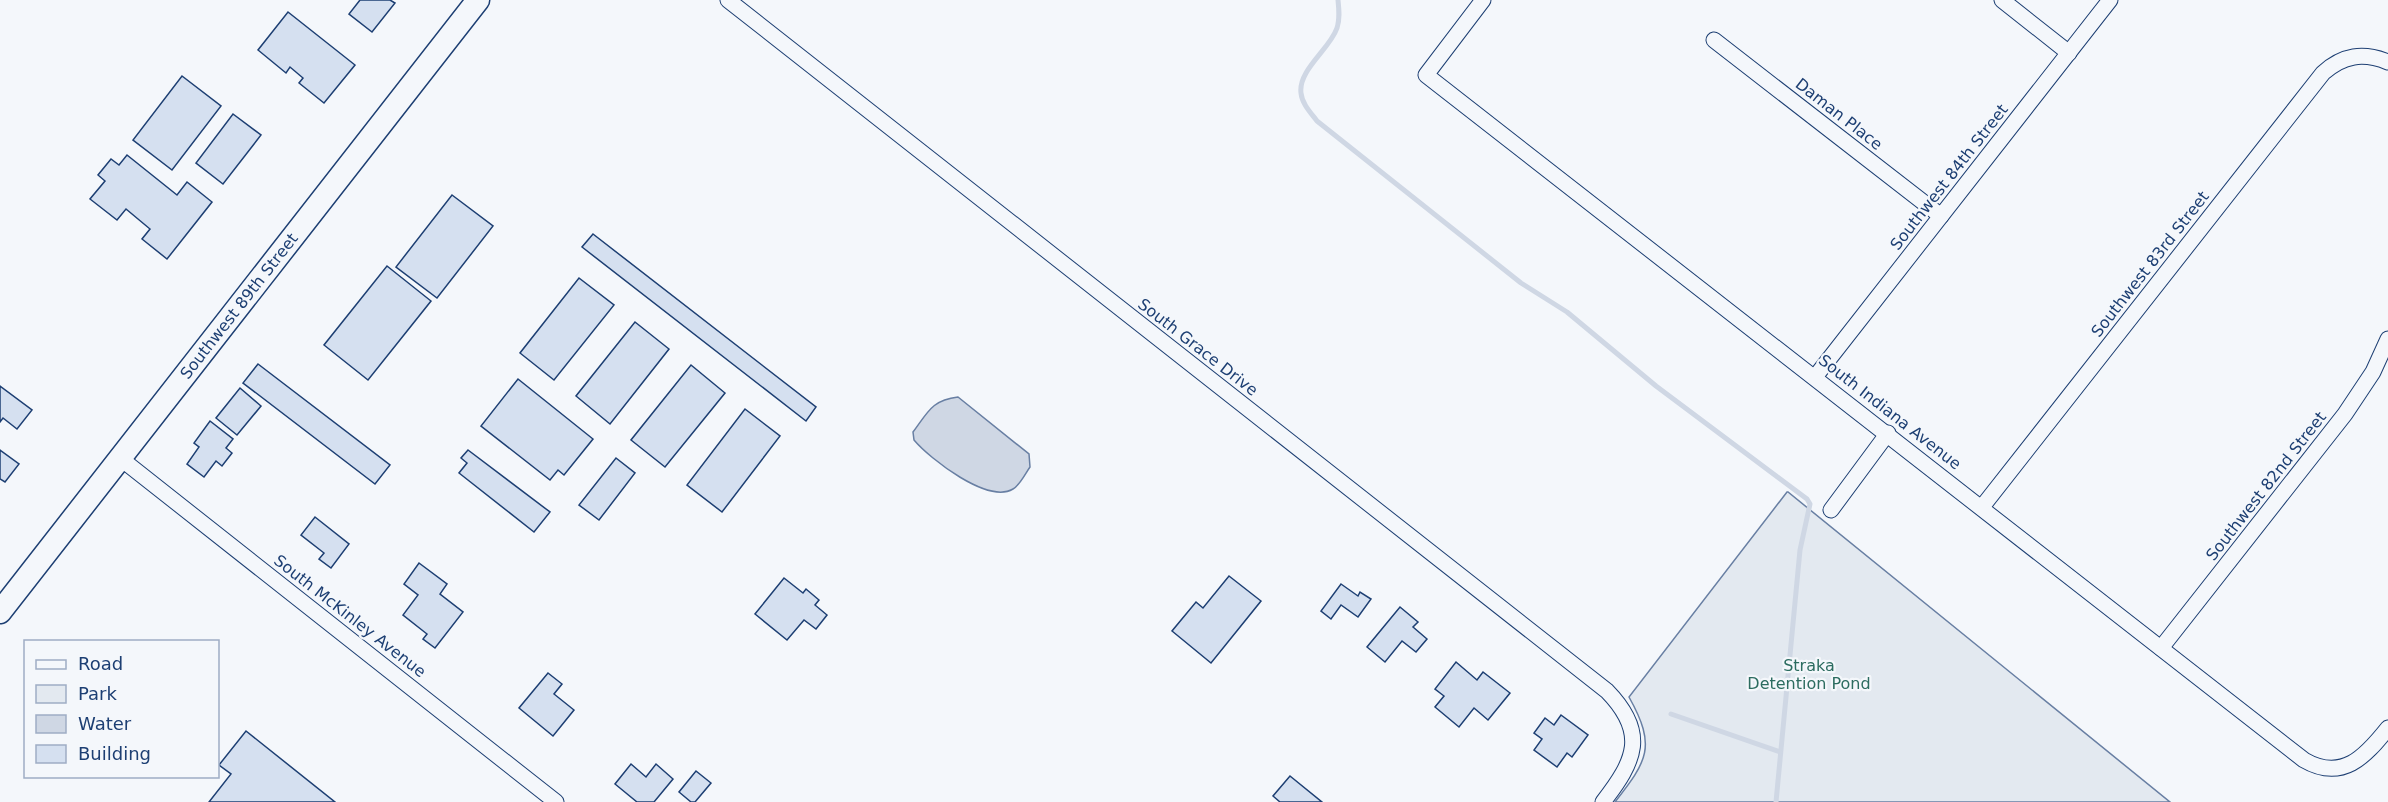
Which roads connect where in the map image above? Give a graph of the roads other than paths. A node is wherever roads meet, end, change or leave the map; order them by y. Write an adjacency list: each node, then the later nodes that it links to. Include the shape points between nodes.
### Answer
1 (478, 0): 13 (main road, Southwest 89th Street)
2 (728, 0): 20 (street, South Grace Drive, via 1607,691 1622,708 1632,733 1633,756)
3 (1482, 0): 11 (street, South Indiana Avenue, via 1426,75)
4 (2002, 0): 7 (street)
5 (2110, 0): 7 (street, Southwest 84th Street)
6 (1714, 40): 9 (street, Daman Place)
7 (2069, 53): 9 (street, Southwest 84th Street)
8 (2388, 62): 14 (street, Southwest 83rd Street, via 2356,55 2337,62 2318,79)
9 (1941, 216): 11 (street, Southwest 84th Street)
10 (2388, 339): 17 (street, Southwest 82nd Street, via 2373,372 2345,414)
11 (1815, 376): 12 (street, South Indiana Avenue)
12 (1888, 433): 14 (street, South Indiana Avenue); 15 (street)
13 (120, 458): 16 (main road, Southwest 89th Street); 19 (street, South McKinley Avenue)
14 (1982, 507): 17 (street, South Indiana Avenue)
15 (1831, 510)
16 (0, 612)
17 (2161, 648): 18 (street, South Indiana Avenue, via 2304,760 2324,770 2348,766)
18 (2388, 728)
19 (556, 802)
20 (1603, 802)

